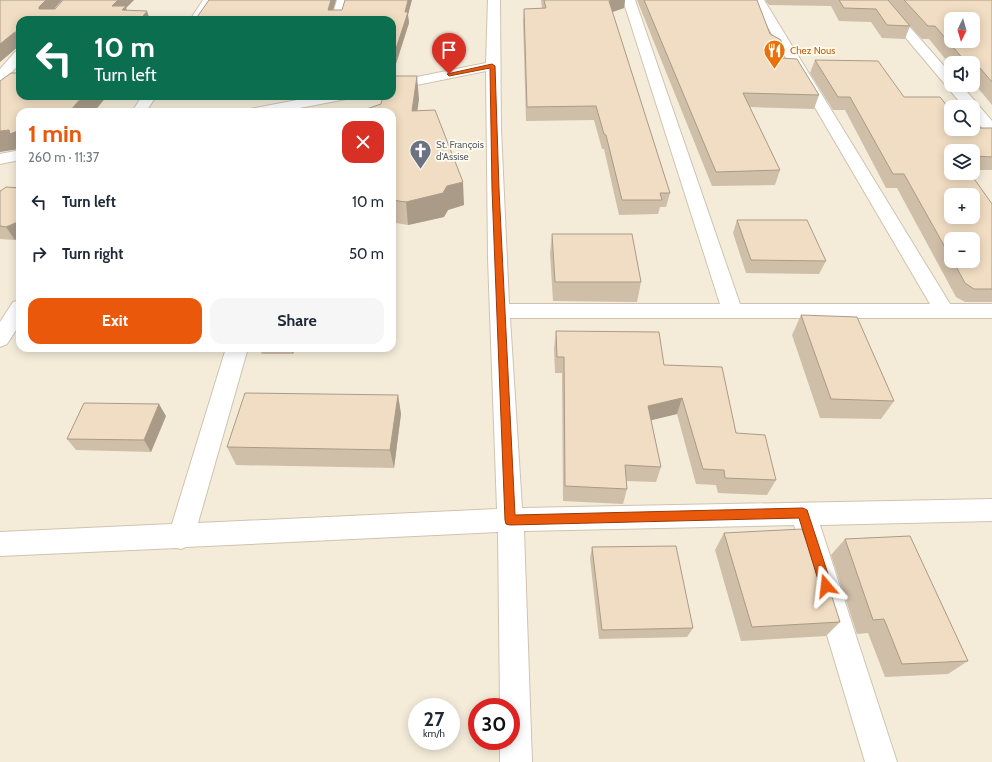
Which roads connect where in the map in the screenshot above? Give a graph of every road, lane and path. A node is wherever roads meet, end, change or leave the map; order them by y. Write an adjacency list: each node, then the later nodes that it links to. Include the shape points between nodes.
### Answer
1 (209, 0): 7 (street)
2 (343, 0): 8 (street)
3 (494, 0): 10 (street)
4 (629, 0): 25 (street)
5 (758, 0): 26 (street)
6 (880, 0): 12 (street)
7 (199, 16)
8 (338, 16)
9 (16, 60): 13 (street)
10 (492, 66): 14 (street); 24 (street)
11 (16, 74): 13 (street)
12 (944, 75)
13 (2, 76)
14 (396, 85)
15 (959, 92): 17 (street)
16 (323, 100): 18 (street)
17 (965, 100)
18 (311, 103): 19 (street)
19 (280, 108)
20 (980, 117): 21 (street)
21 (992, 130)
22 (16, 156): 23 (street)
23 (0, 159)
24 (501, 311): 25 (street); 33 (street)
25 (732, 311): 26 (street)
26 (944, 311): 27 (street)
27 (992, 311)
28 (16, 313): 29 (street)
29 (0, 339)
30 (237, 352): 34 (street)
31 (992, 510): 32 (street)
32 (803, 513): 33 (street); 37 (street)
33 (510, 520): 34 (street); 36 (street)
34 (180, 537): 35 (street)
35 (0, 544)
36 (516, 762)
37 (881, 762)

